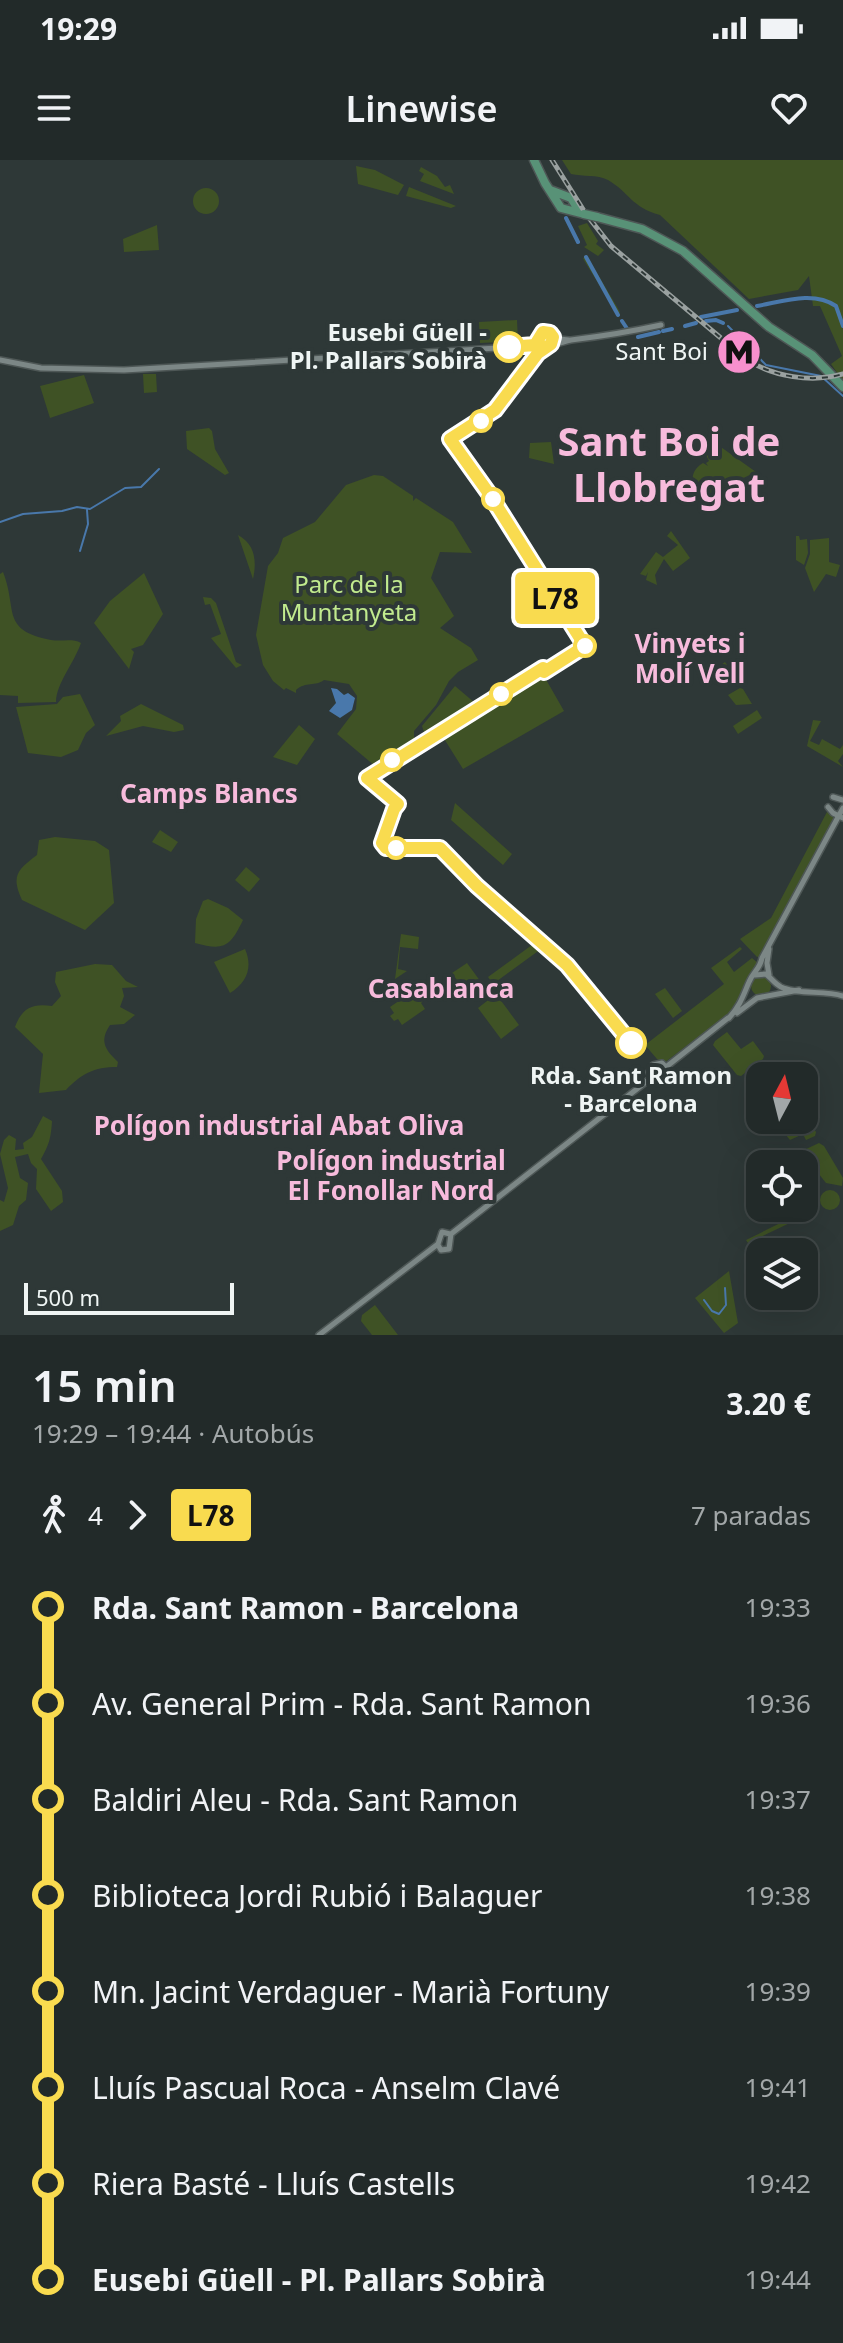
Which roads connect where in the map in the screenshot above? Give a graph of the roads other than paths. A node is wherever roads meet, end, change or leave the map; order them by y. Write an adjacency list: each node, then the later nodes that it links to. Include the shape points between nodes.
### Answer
1 (534, 160): 8 (main road, bridge, via 549,190 566,204 642,229 683,251)
2 (661, 325): 4 (street)
3 (552, 335): 4 (street); 5 (street, via 543,332); 6 (street)
4 (569, 340): 6 (street)
5 (538, 341): 6 (street, via 545,347); 7 (street, via 530,346 124,370 38,368)
6 (551, 344)
7 (0, 360)
8 (843, 387)
9 (833, 797): 10 (street)
10 (843, 800)
11 (828, 807): 13 (street)
12 (843, 808): 13 (street)
13 (840, 818): 14 (street)
14 (775, 935): 15 (street); 16 (street, via 767,955)
15 (755, 975): 16 (street); 17 (street)
16 (771, 978): 18 (street, via 781,987); 19 (street)
17 (749, 987): 21 (street); 22 (street)
18 (799, 990): 19 (street); 20 (street)
19 (768, 996): 21 (street)
20 (843, 996)
21 (757, 998): 22 (street)
22 (729, 1018): 23 (street)
23 (666, 1067): 24 (street, via 665,1079); 24 (street, via 653,1065)
24 (651, 1078): 25 (street)
25 (453, 1232): 26 (street, via 442,1232); 26 (street, via 449,1249 441,1250)
26 (438, 1244): 27 (street)
27 (319, 1335)

